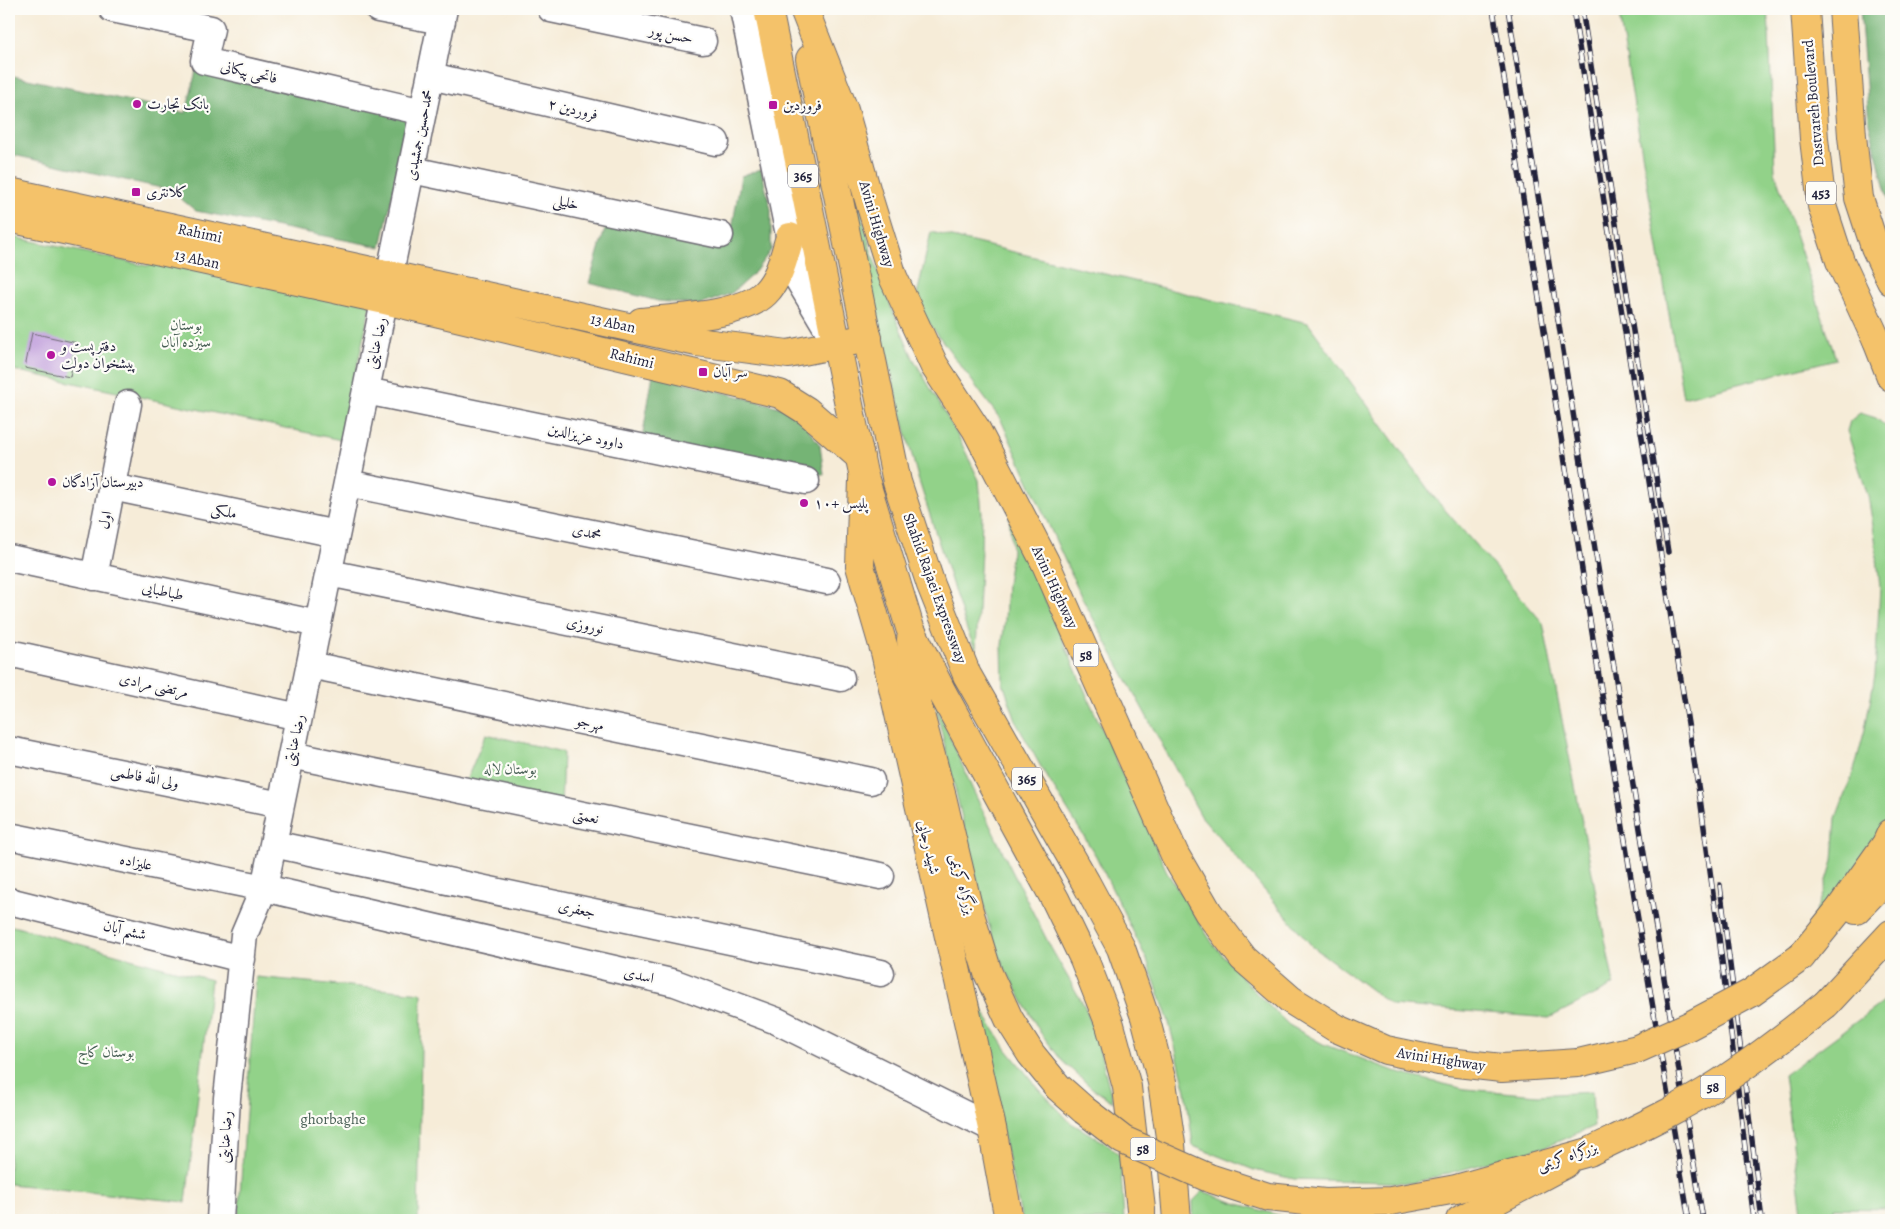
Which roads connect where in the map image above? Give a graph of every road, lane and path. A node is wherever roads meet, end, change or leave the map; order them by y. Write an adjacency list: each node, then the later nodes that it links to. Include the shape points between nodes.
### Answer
1 (112, 9): 13 (street, فاتحی پیکانی, via 211,29 204,61)
2 (378, 9): 10 (street)
3 (551, 9): 11 (street, حسن پور)
4 (743, 9): 19 (street)
5 (768, 9): 24 (main road, Shahid Rajaei Expressway / 365)
6 (800, 9): 23 (main road, Shahid Rajaei Expressway / 365)
7 (804, 9): 58 (main road, Avini Highway / 58, bridge, via 844,110 893,278 934,365 976,429 1045,562 1175,855 1208,912 1243,958 1291,1000 1336,1028 1386,1050 1439,1061 1502,1068 1578,1063 1637,1049 1751,993)
8 (1806, 9): 26 (main road, Dastvareh Boulevard / 453, via 1814,140 1822,206 1840,261)
9 (1843, 9): 21 (main road, 453, via 1859,198)
10 (443, 15): 12 (street, محمدحسین جمشیدی)
11 (703, 41)
12 (431, 76): 13 (street, محمدحسین جمشیدی); 14 (street, فروردین ۲)
13 (423, 112): 15 (street, محمدحسین جمشیدی)
14 (716, 142)
15 (412, 170): 18 (street, خلیلی); 20 (street, محمدحسین جمشیدی)
16 (9, 192): 20 (main road, Rahimi)
17 (9, 218): 20 (main road, 13 Aban)
18 (720, 235)
19 (790, 237): 22 (main road, via 780,269 765,293 742,307); 24 (street, via 798,279)
20 (389, 278): 22 (main road, 13 Aban); 28 (main road, Rahimi); 29 (street, رضا عنایتی)
21 (1891, 282)
22 (621, 325): 25 (main road, 13 Aban, via 697,342)
23 (868, 338): 24 (main road); 68 (main road, Shahid Rajaei Expressway / 365, via 897,482 931,585 967,675 1121,948 1145,1017 1162,1082)
24 (837, 344): 25 (main road, 13 Aban, via 788,354); 31 (main road, Shahid Rajaei Expressway / 365)
25 (754, 349): 28 (main road, via 767,356 772,374 768,380)
26 (1884, 352): 27 (main road, Dastvareh Boulevard)
27 (1891, 377)
28 (753, 387): 31 (main road, Rahimi, via 780,394 807,411)
29 (366, 391): 32 (street, داوود عزیزالدین); 33 (street, رضا عنایتی)
30 (128, 404): 34 (street, اول)
31 (862, 465): 41 (main road, Shahid Rajaei Expressway / 365); 63 (main road, شهید رجایی, via 860,566 885,652)
32 (806, 482)
33 (347, 483): 35 (street, رضا عنایتی); 39 (street, محمدی)
34 (112, 487): 35 (street, ملکی); 38 (street, اول)
35 (336, 534): 37 (street, رضا عنایتی)
36 (9, 558): 38 (street, طباطبایی)
37 (329, 573): 40 (street, رضا عنایتی); 44 (street, نوروزی)
38 (94, 577): 40 (street, طباطبایی)
39 (828, 581)
40 (318, 624): 43 (street, رضا عنایتی)
41 (910, 628): 64 (main road, بزرگراه کریمی / 58, bridge, via 914,692 988,974 1009,1019 1031,1054 1058,1087 1084,1110 1123,1140 1209,1178 1268,1196 1325,1203 1391,1201 1456,1189); 67 (main road, Shahid Rajaei Expressway / 365, via 1056,901 1084,959 1110,1025 1127,1087)
42 (9, 653): 45 (street, مرتضی مرادی)
43 (310, 665): 45 (street, رضا عنایتی); 48 (street, مهرجو)
44 (841, 678)
45 (299, 717): 47 (street, رضا عنایتی)
46 (9, 750): 49 (street, ولی الله فاطمی)
47 (291, 755): 49 (street, رضا عنایتی); 54 (street, نعمتی)
48 (871, 781)
49 (281, 805): 52 (street, رضا عنایتی)
50 (1891, 833): 58 (main road, via 1839,910)
51 (9, 836): 55 (street, علیزاده)
52 (273, 844): 55 (street, رضا عنایتی); 61 (street, جعفری)
53 (1891, 874): 58 (main road, 58, via 1853,913)
54 (882, 876)
55 (264, 888): 59 (street, رضا عنایتی, via 244,935); 63 (street, اسدی, via 675,983 776,1021)
56 (9, 902): 59 (street, ششم آبان)
57 (1891, 934): 62 (main road, بزرگراه کریمی / 58)
58 (1800, 957)
59 (242, 959): 65 (street, رضا عنایتی, via 227,1098)
60 (1891, 959): 62 (main road)
61 (881, 974)
62 (1826, 1004): 64 (main road, بزرگراه کریمی / 58, bridge, via 1717,1085)
63 (992, 1128): 66 (main road, شهید رجایی)
64 (1589, 1152): 69 (main road)
65 (220, 1220)
66 (1009, 1220)
67 (1141, 1220)
68 (1177, 1220)
69 (1460, 1220)

